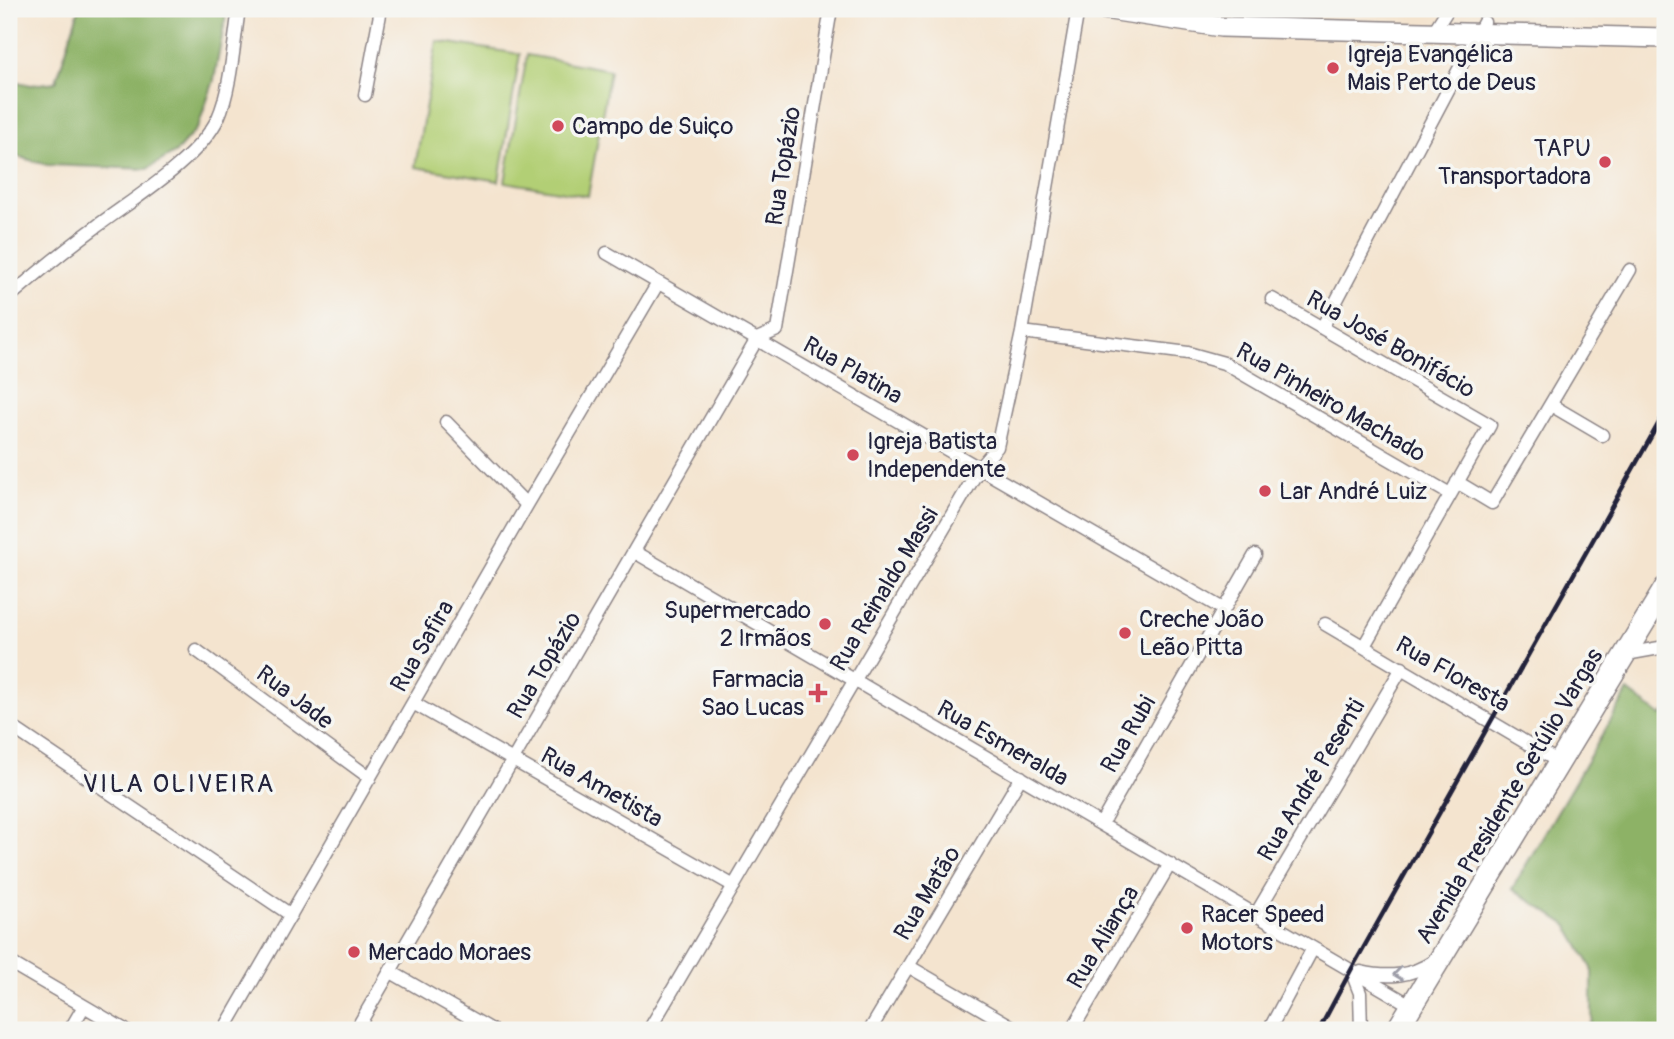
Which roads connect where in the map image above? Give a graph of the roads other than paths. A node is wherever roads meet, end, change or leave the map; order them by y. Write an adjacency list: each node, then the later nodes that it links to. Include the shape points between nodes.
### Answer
1 (239, 9): 17 (street, via 222,109 211,132 169,172)
2 (381, 9): 13 (street)
3 (831, 9): 20 (street, Rua Topázio)
4 (1078, 9): 21 (street, Rua Reinaldo Massi)
5 (1103, 9): 8 (main road, via 1221,27)
6 (1185, 9): 8 (main road)
7 (1441, 20): 8 (main road); 9 (main road)
8 (1306, 22)
9 (1481, 27): 11 (main road); 19 (street)
10 (1665, 27): 11 (main road)
11 (1581, 29): 12 (main road)
12 (1665, 38)
13 (365, 95)
14 (607, 253): 16 (street, Rua Platina)
15 (1630, 270): 24 (street)
16 (659, 283): 22 (street, Rua Platina); 30 (street, Rua Safira)
17 (9, 297)
18 (1272, 299): 19 (street, Rua José Bonifácio)
19 (1322, 328): 28 (street, Rua José Bonifácio, via 1490,425)
20 (777, 330): 22 (street); 23 (street, Rua Topázio)
21 (1023, 332): 27 (street, Rua Reinaldo Massi, via 997,447); 29 (street, Rua Pinheiro Machado, via 1188,353 1224,363)
22 (757, 339): 23 (street, Rua Platina); 31 (street, Rua Topázio)
23 (774, 349): 27 (street, Rua Platina)
24 (1551, 405): 26 (street); 28 (street, via 1492,503)
25 (446, 422): 30 (street)
26 (1602, 435)
27 (980, 467): 34 (street, Rua Platina); 41 (street, Rua Reinaldo Massi)
28 (1457, 482): 29 (street)
29 (1450, 494): 36 (street)
30 (527, 505): 42 (street, Rua Safira)
31 (635, 552): 41 (street, Rua Esmeralda); 44 (street, Rua Topázio)
32 (1255, 555): 34 (street, Rua Rubi)
33 (1665, 588): 39 (main road, Avenida Presidente Getúlio Vargas)
34 (1223, 609): 48 (street, Rua Rubi)
35 (1325, 624): 36 (street, Rua Floresta)
36 (1364, 646): 40 (street, Rua Floresta)
37 (1665, 647): 39 (street)
38 (196, 649): 47 (street, Rua Jade)
39 (1626, 654): 45 (main road, Avenida Presidente Getúlio Vargas)
40 (1402, 668): 45 (street, Rua Floresta); 51 (street, Rua André Pesenti)
41 (854, 681): 46 (street, Rua Esmeralda); 50 (street, Rua Reinaldo Massi)
42 (413, 703): 44 (street, Rua Ametista); 47 (street, Rua Safira)
43 (9, 725): 52 (street)
44 (512, 760): 50 (street, Rua Ametista); 58 (street, Rua Topázio)
45 (1559, 762): 54 (main road, Avenida Presidente Getúlio Vargas)
46 (1021, 777): 48 (street, Rua Esmeralda); 56 (street, Rua Matão)
47 (370, 778): 52 (street, Rua Safira)
48 (1101, 824): 49 (street, Rua Esmeralda)
49 (1170, 864): 51 (street, Rua Esmeralda); 69 (street, Rua Aliança)
50 (733, 886): 66 (street, Rua Reinaldo Massi)
51 (1256, 914): 53 (street, Rua Esmeralda)
52 (291, 915): 63 (street, Rua Safira)
53 (1312, 948): 57 (street, Rua Esmeralda); 70 (street)
54 (1441, 957): 57 (street, Rua Esmeralda, one-way to 57, via 1418,971 1382,977); 60 (main road, Avenida Presidente Getúlio Vargas)
55 (9, 962): 59 (street)
56 (908, 965): 67 (street, Rua Matão); 68 (street)
57 (1350, 970): 60 (street, Rua Esmeralda); 71 (street, via 1360,993)
58 (391, 972): 64 (street, Rua Topázio); 65 (street)
59 (84, 1006): 61 (street); 62 (street)
60 (1412, 1006): 72 (main road, Avenida Presidente Getúlio Vargas)
61 (70, 1030)
62 (125, 1030)
63 (224, 1030)
64 (356, 1030)
65 (492, 1030)
66 (649, 1030)
67 (870, 1030)
68 (1018, 1030)
69 (1072, 1030)
70 (1269, 1030)
71 (1361, 1030)
72 (1397, 1030)

